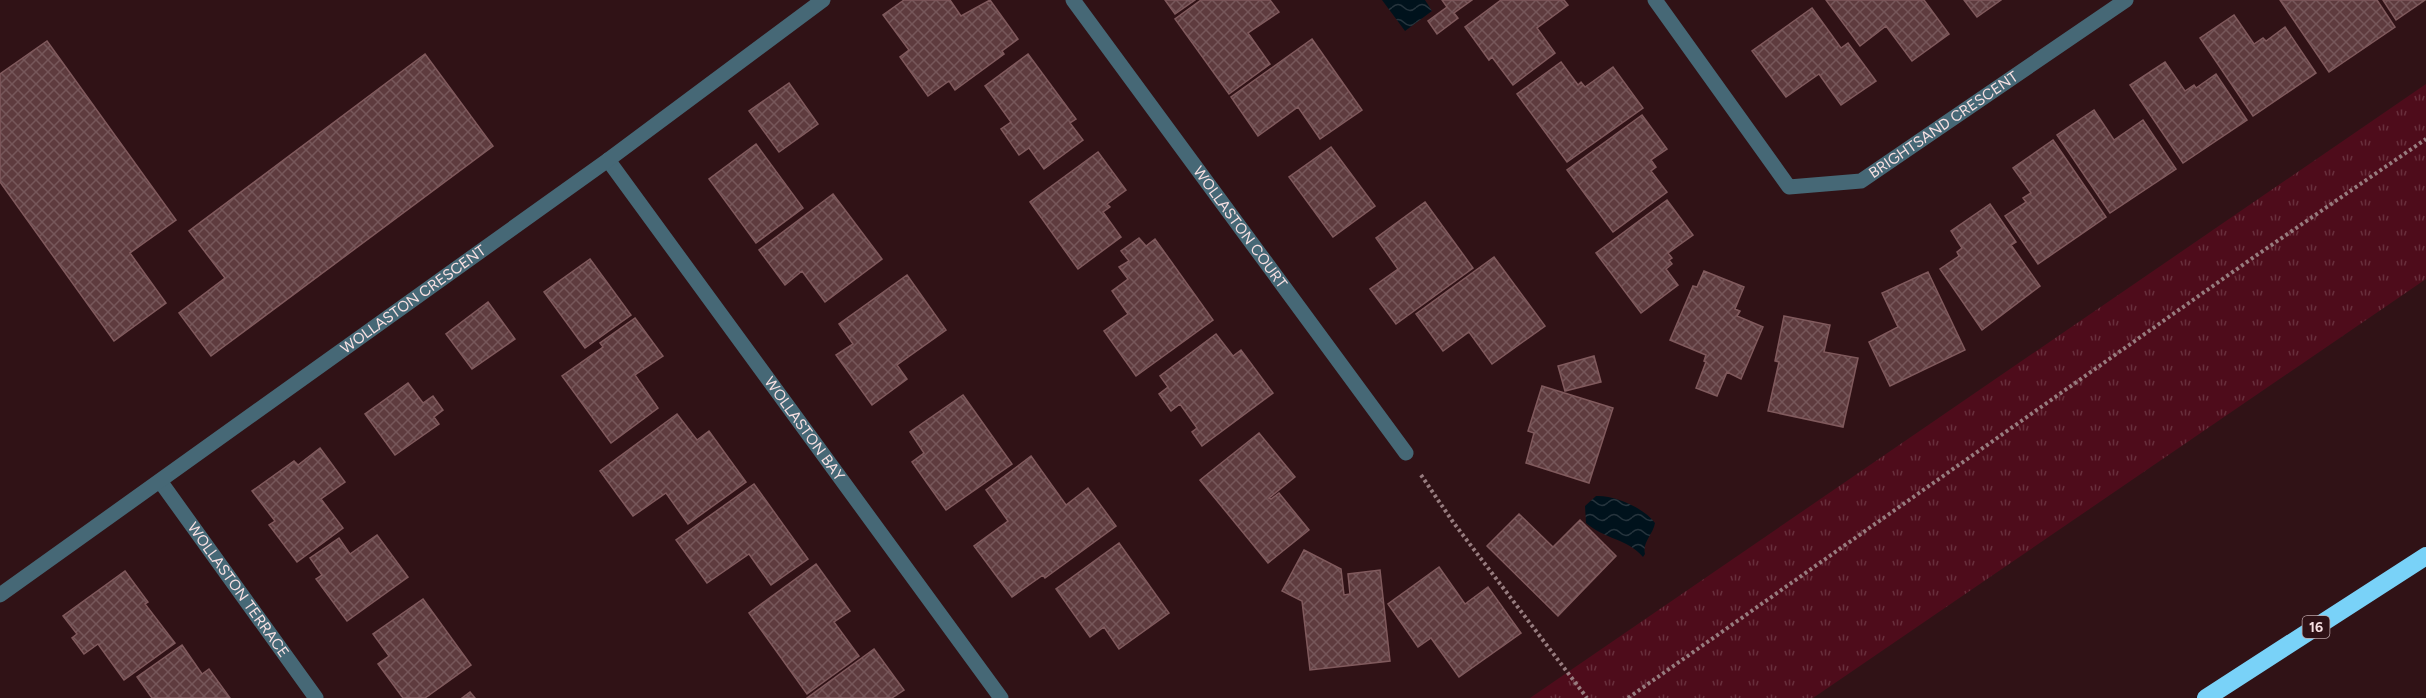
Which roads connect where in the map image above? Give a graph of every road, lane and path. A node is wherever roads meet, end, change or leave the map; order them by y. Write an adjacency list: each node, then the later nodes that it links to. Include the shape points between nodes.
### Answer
1 (824, 0): 6 (street, WOLLASTON CRESCENT)
2 (1073, 0): 7 (street, WOLLASTON COURT)
3 (1655, 0): 4 (street, BRIGHTSAND CRESCENT, via 1789,187 1861,181)
4 (2126, 0)
5 (2426, 139): 14 (path)
6 (608, 160): 8 (street, WOLLASTON CRESCENT); 12 (street, WOLLASTON BAY)
7 (1406, 453): 13 (path, via 1453,522)
8 (160, 481): 10 (street, WOLLASTON CRESCENT); 11 (street, WOLLASTON TERRACE)
9 (2426, 556): 15 (highway, 16)
10 (0, 595)
11 (316, 698)
12 (1001, 698)
13 (1587, 698)
14 (1628, 698)
15 (2206, 698)

